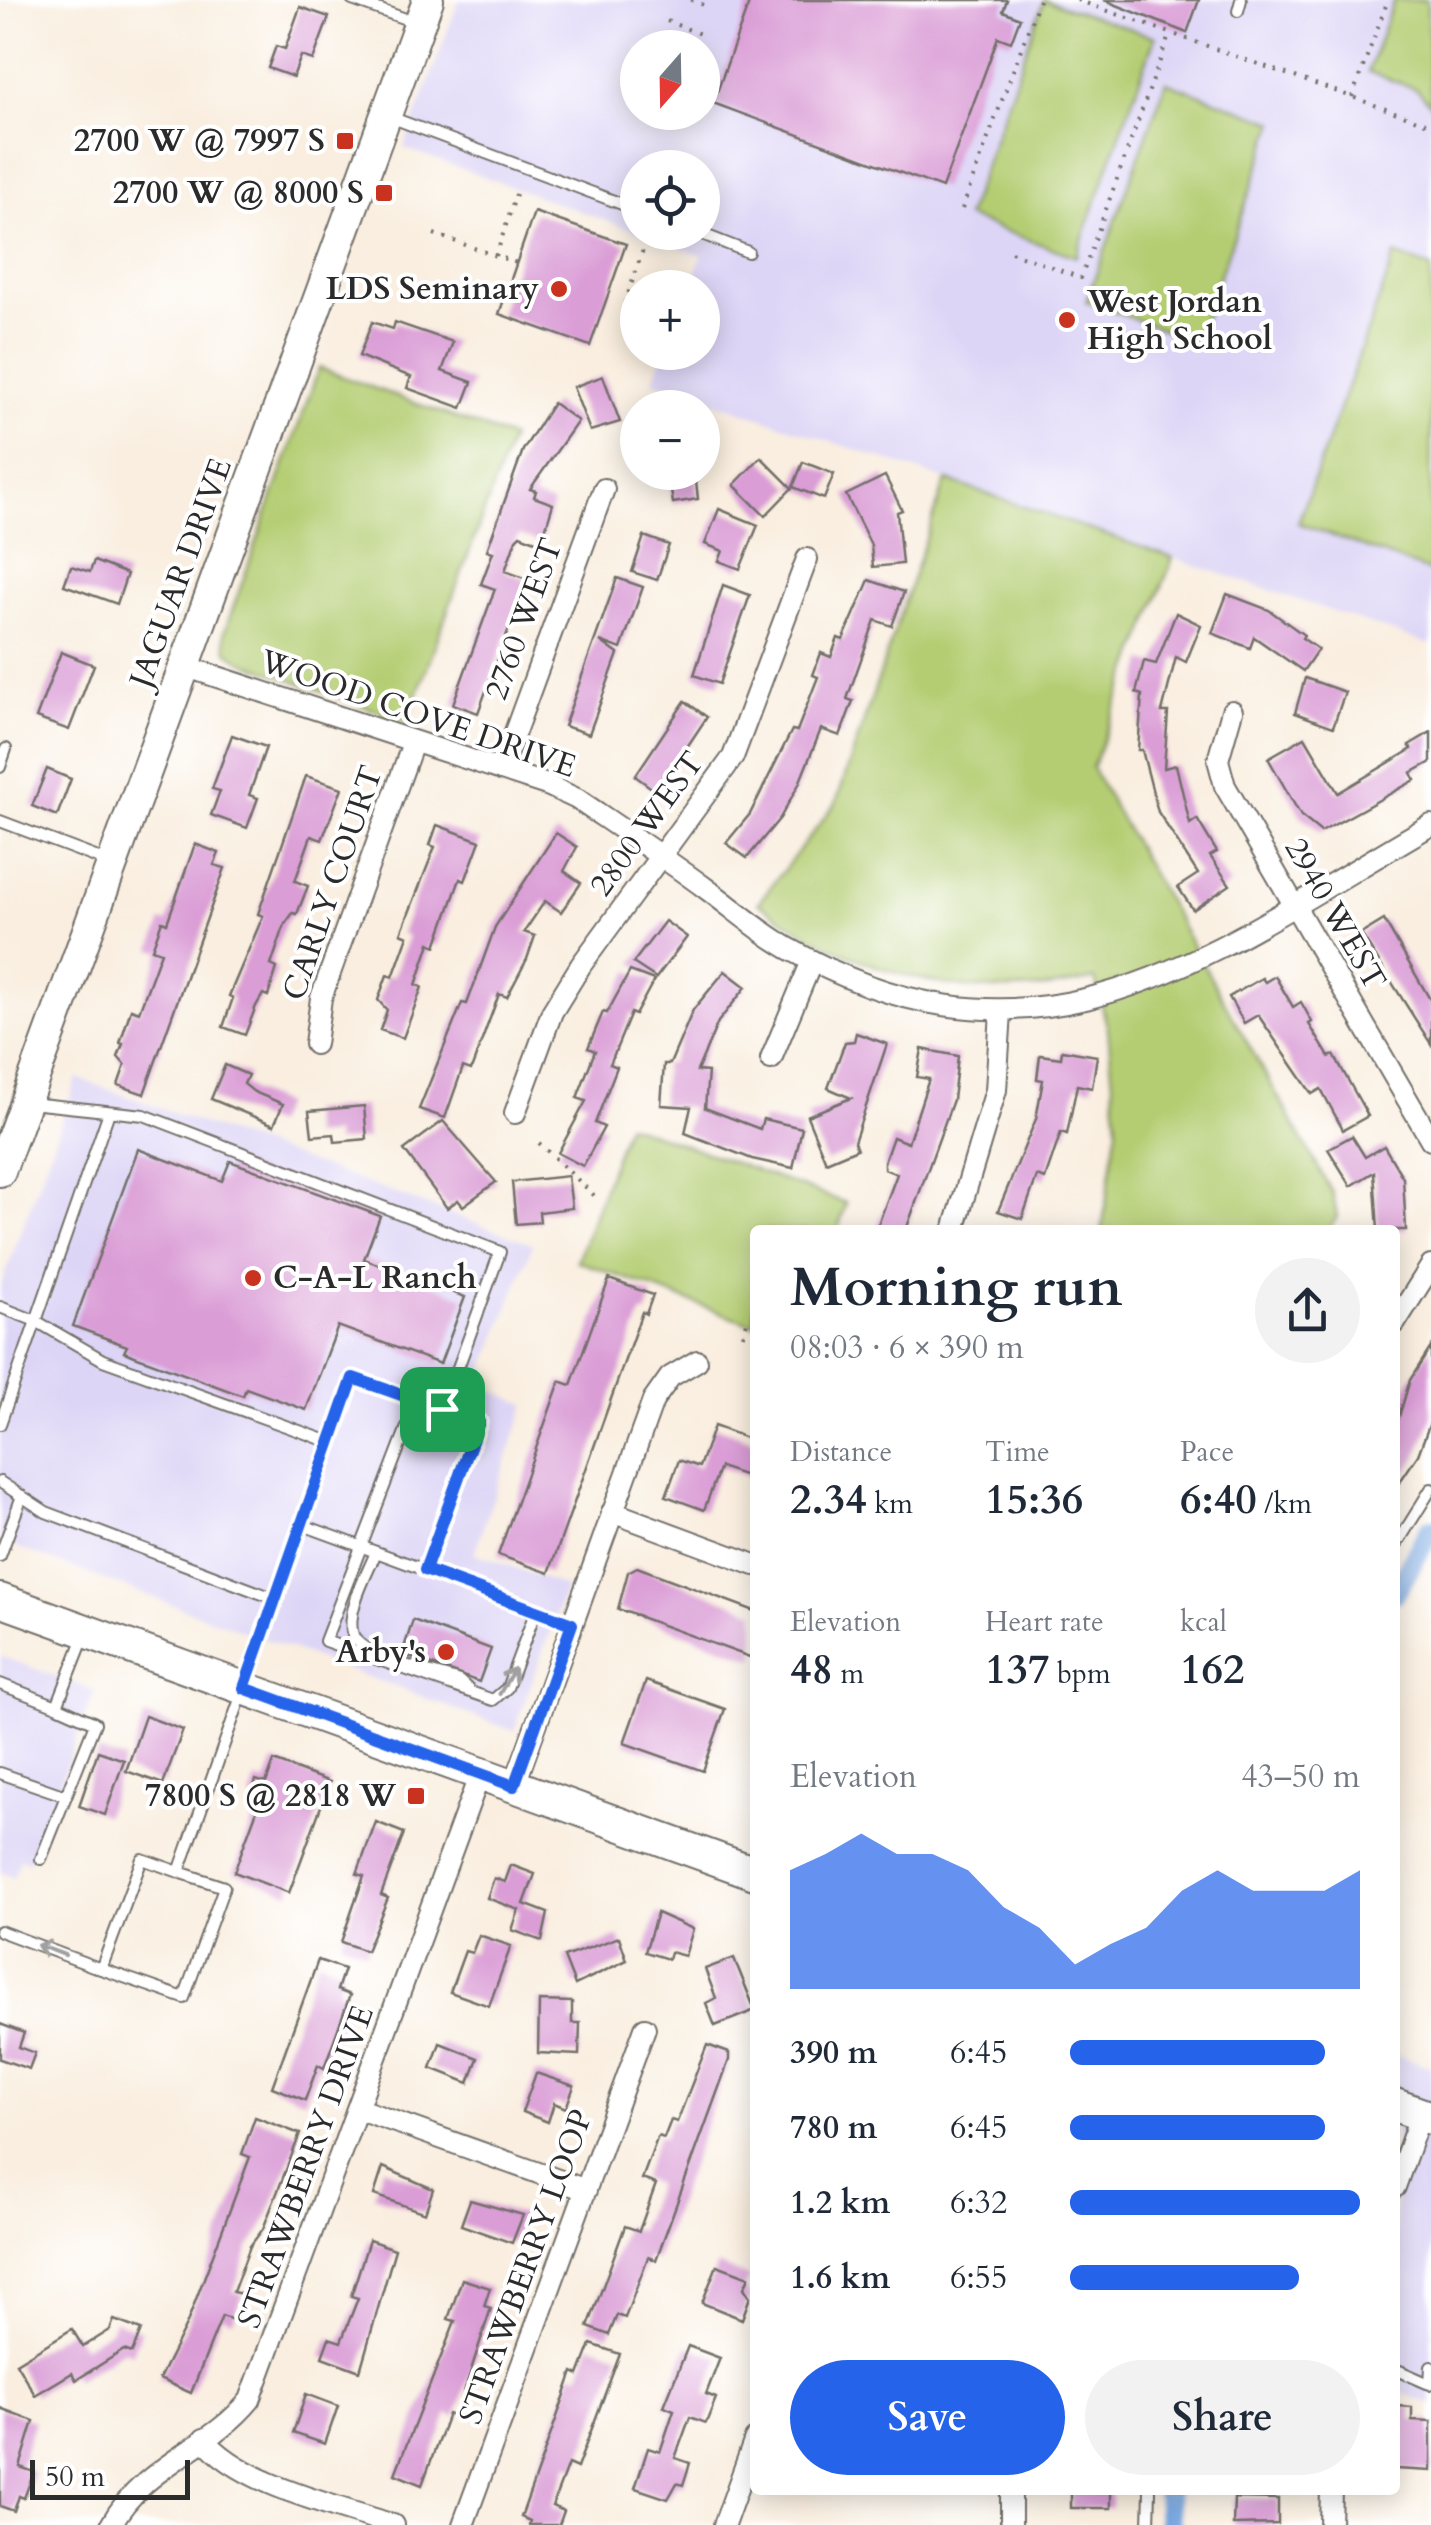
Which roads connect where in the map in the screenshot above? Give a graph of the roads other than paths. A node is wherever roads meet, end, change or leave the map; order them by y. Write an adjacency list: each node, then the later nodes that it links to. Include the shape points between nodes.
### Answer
1 (352, 0): 2 (lane)
2 (423, 12): 3 (main road, JAGUAR DRIVE)
3 (386, 115): 4 (lane); 9 (main road, JAGUAR DRIVE)
4 (620, 203)
5 (720, 241): 6 (lane)
6 (748, 252)
7 (604, 488): 14 (street, 2760 WEST)
8 (806, 559): 17 (street, 2800 WEST, via 734,757)
9 (184, 666): 11 (street, WOOD COVE DRIVE); 18 (main road, JAGUAR DRIVE)
10 (1232, 711): 19 (street, 2940 WEST, via 1218,760 1225,786)
11 (413, 743): 14 (street, WOOD COVE DRIVE); 22 (street, CARLY COURT, via 320,998)
12 (6, 749): 13 (lane)
13 (0, 767)
14 (501, 770): 17 (street, WOOD COVE DRIVE, via 577,799)
15 (0, 821): 18 (lane)
16 (1431, 825): 19 (street, WOOD COVE DRIVE)
17 (661, 855): 20 (street, WOOD COVE DRIVE); 26 (street, 2800 WEST, via 552,1012)
18 (112, 863): 24 (main road, JAGUAR DRIVE)
19 (1294, 904): 21 (street, WOOD COVE DRIVE, via 1157,979 1096,998); 27 (street, 2940 WEST)
20 (812, 961): 21 (street, WOOD COVE DRIVE, via 882,992); 23 (street)
21 (1001, 1012): 29 (street, via 996,1090)
22 (315, 1044)
23 (770, 1059)
24 (24, 1102): 25 (lane); 28 (main road, JAGUAR DRIVE)
25 (109, 1112): 33 (lane); 36 (lane, via 144,1115 500,1252)
26 (515, 1113)
27 (1431, 1140)
28 (0, 1171)
29 (956, 1225)
30 (1431, 1266): 32 (street)
31 (0, 1308): 33 (lane)
32 (1400, 1315)
33 (36, 1321): 37 (lane); 38 (lane, via 103,1360)
34 (697, 1360): 42 (street, via 670,1377 653,1401)
35 (417, 1400): 36 (lane); 38 (lane, via 353,1378); 45 (lane)
36 (442, 1409): 49 (lane, via 479,1422)
37 (0, 1424)
38 (330, 1442): 43 (lane)
39 (0, 1482): 41 (lane)
40 (1431, 1488): 44 (lane)
41 (22, 1496): 47 (lane); 50 (lane, via 46,1512)
42 (612, 1512): 48 (street); 53 (street)
43 (300, 1524): 45 (lane); 50 (lane)
44 (1400, 1539)
45 (359, 1545): 46 (lane); 57 (lane, via 324,1642)
46 (376, 1552): 49 (lane); 57 (lane, via 352,1615 353,1635 364,1649 459,1682)
47 (0, 1556)
48 (750, 1562)
49 (425, 1570): 52 (lane)
50 (273, 1598): 56 (lane)
51 (0, 1600): 54 (main road)
52 (536, 1610): 53 (lane); 57 (lane, one-way to 52, via 493,1700 507,1688)
53 (572, 1624): 61 (street)
54 (86, 1631): 56 (main road); 58 (lane)
55 (0, 1684): 58 (lane)
56 (244, 1688): 60 (main road); 65 (lane)
57 (472, 1693)
58 (57, 1706): 62 (lane, via 95,1723)
59 (0, 1772): 62 (lane)
60 (480, 1774): 61 (main road); 69 (street, STRAWBERRY DRIVE)
61 (514, 1786): 64 (main road)
62 (66, 1796): 63 (lane)
63 (42, 1859)
64 (750, 1871)
65 (180, 1872): 67 (lane, via 142,1859); 67 (lane, via 224,1888 184,1998)
66 (0, 1931): 67 (lane, one-way to 66)
67 (101, 1969)
68 (645, 2028): 72 (street, STRAWBERRY LOOP)
69 (360, 2109): 72 (street); 76 (street, STRAWBERRY DRIVE, via 250,2400)
70 (1415, 2112): 71 (street)
71 (1400, 2168)
72 (586, 2190): 83 (street, STRAWBERRY LOOP)
73 (1431, 2367): 75 (lane)
74 (1400, 2371): 75 (lane)
75 (1429, 2384)
76 (204, 2440): 81 (street, STRAWBERRY DRIVE, via 145,2478); 82 (street, via 250,2474)
77 (750, 2453): 84 (street)
78 (1010, 2495): 85 (street)
79 (1150, 2495): 86 (lane)
80 (1331, 2495): 87 (street)
81 (110, 2525)
82 (393, 2525)
83 (463, 2525)
84 (724, 2525)
85 (1011, 2525)
86 (1150, 2525)
87 (1330, 2525)

